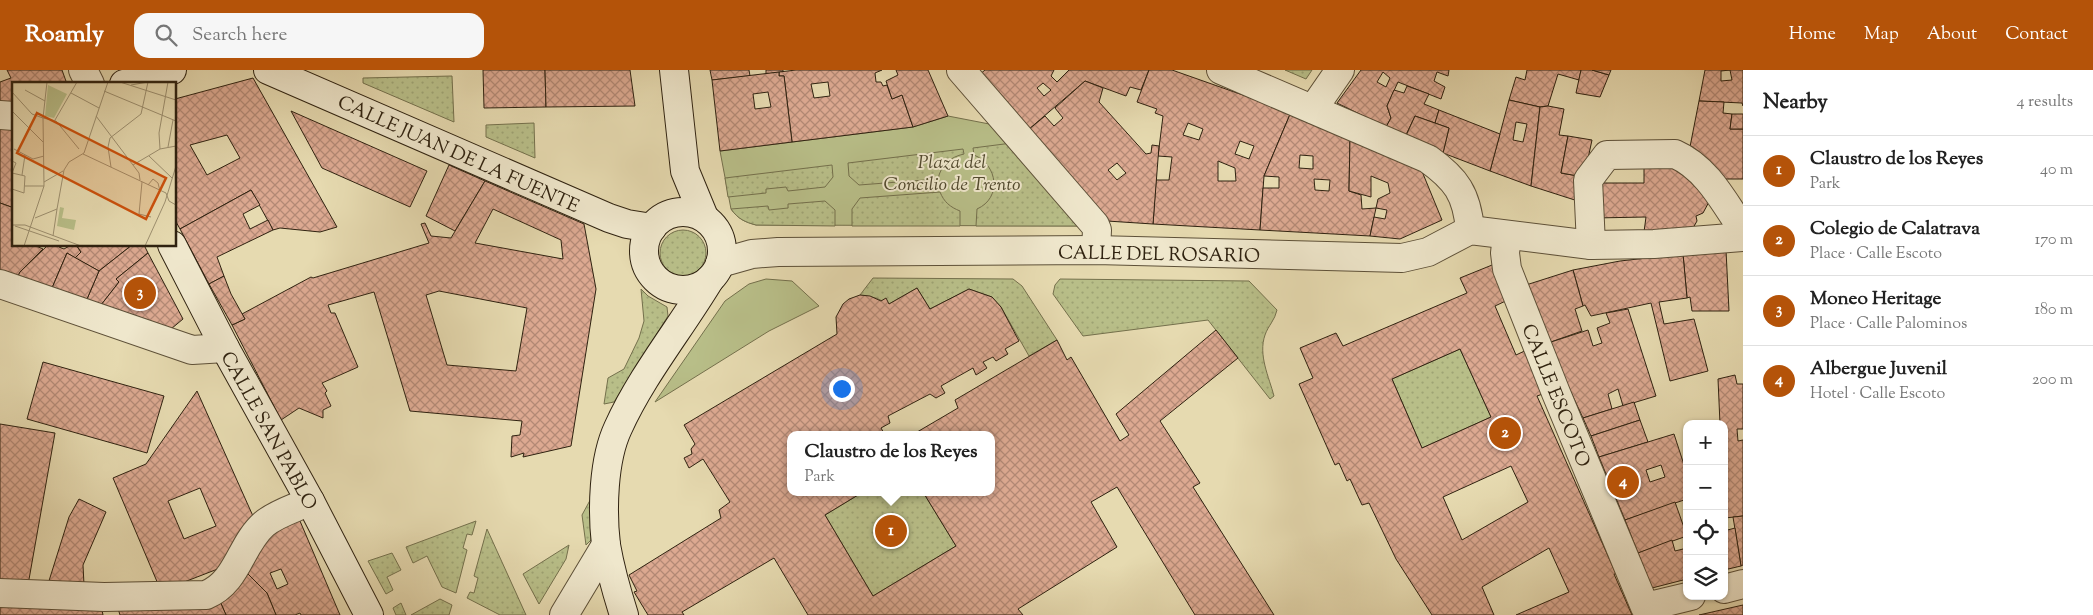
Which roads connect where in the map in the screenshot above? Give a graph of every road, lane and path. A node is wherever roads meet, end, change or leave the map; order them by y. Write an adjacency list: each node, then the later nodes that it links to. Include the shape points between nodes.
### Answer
1 (83, 70): 8 (street)
2 (172, 70): 9 (street)
3 (268, 70): 13 (street, CALLE JUAN DE LA FUENTE, via 609,218 627,224)
4 (674, 70): 11 (street)
5 (961, 70): 20 (street, via 1098,230)
6 (1221, 70): 10 (street)
7 (1340, 70): 10 (street)
8 (89, 82)
9 (131, 82)
10 (1313, 109): 14 (street, via 1428,158 1448,174 1462,194)
11 (685, 171): 12 (street); 13 (street)
12 (704, 217): 13 (street, via 691,212 677,212); 21 (street, via 720,237 722,254)
13 (658, 223): 21 (street, via 648,235 644,251 648,267 658,280 680,290 696,288)
14 (1470, 230): 16 (street); 20 (street, CALLE DEL ROSARIO, via 1428,252 1402,258)
15 (1743, 230): 18 (street, via 1716,188 1688,161 1675,154 1607,155 1588,180)
16 (1507, 235): 18 (street); 29 (street, CALLE ESCOTO, via 1507,269 1645,607)
17 (1743, 237): 18 (street)
18 (1591, 245)
19 (173, 246): 23 (street, CALLE SAN PABLO)
20 (1096, 250): 21 (street, CALLE DEL ROSARIO, via 778,252 752,254)
21 (715, 271): 25 (street, via 633,398 617,429 608,462)
22 (0, 284): 23 (street, via 192,350)
23 (225, 348): 24 (street, CALLE SAN PABLO)
24 (310, 501): 30 (street, via 264,524 218,590 206,595); 31 (street, CALLE SAN PABLO)
25 (606, 545): 32 (street); 33 (street)
26 (1743, 584): 27 (street)
27 (1728, 587)
28 (0, 593): 30 (street)
29 (1683, 598)
30 (106, 606)
31 (369, 615)
32 (564, 615)
33 (624, 615)

